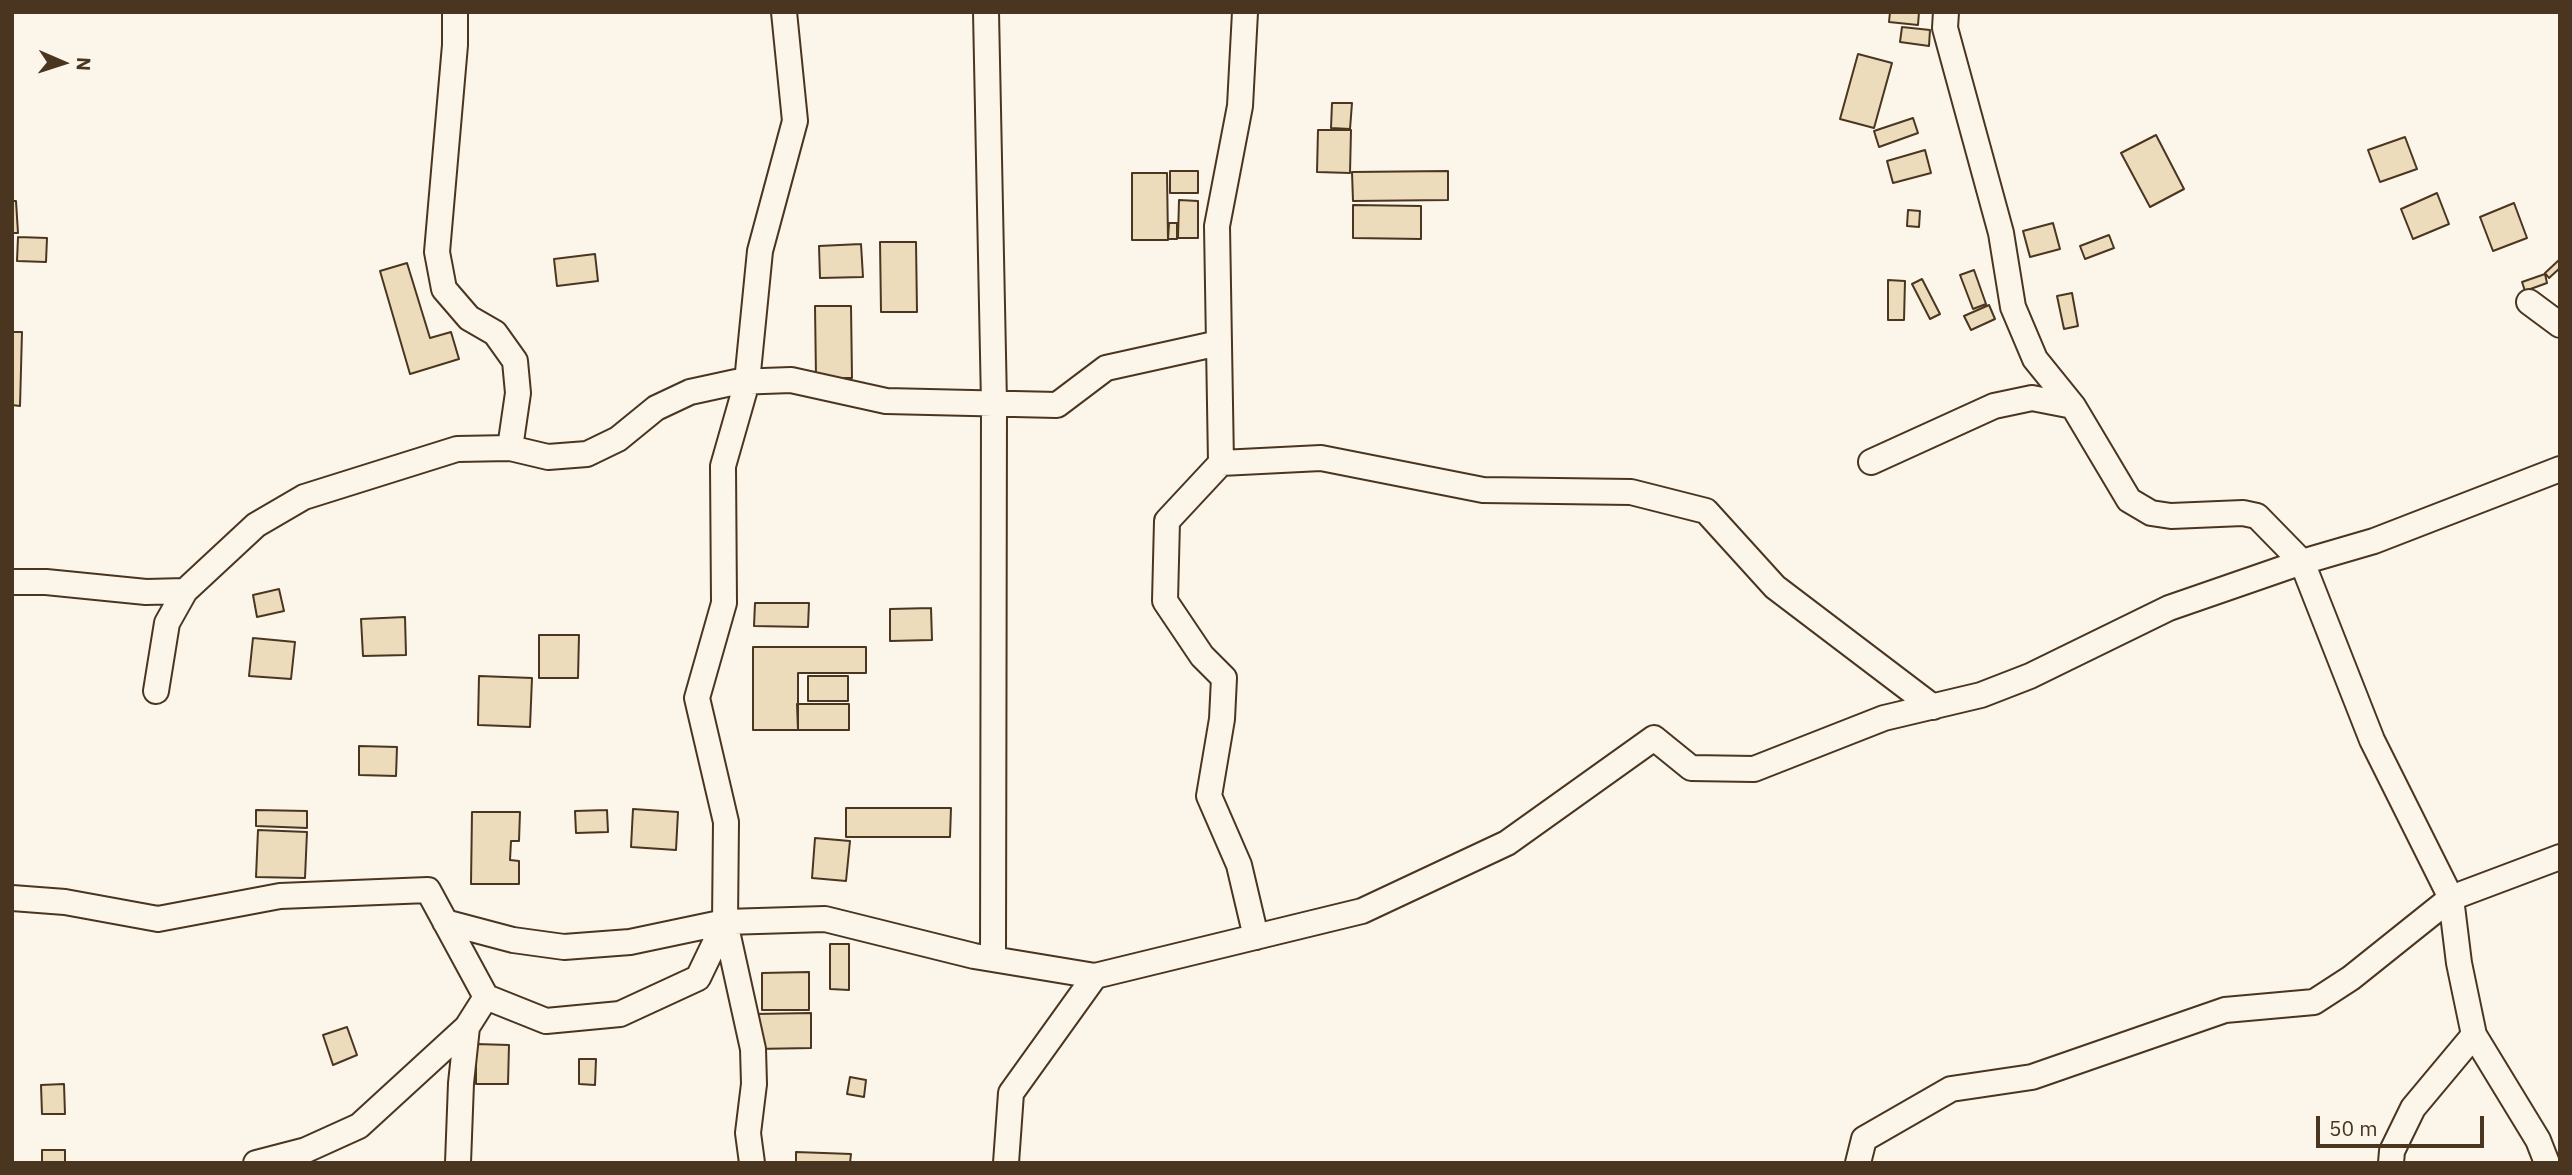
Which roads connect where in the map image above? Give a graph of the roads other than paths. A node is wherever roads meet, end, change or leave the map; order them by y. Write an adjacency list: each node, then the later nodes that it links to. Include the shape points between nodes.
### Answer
1 (454, 12): 12 (street, via 437,252 444,289 469,318 495,332 515,361 518,393)
2 (784, 12): 9 (street, via 795,121 760,251)
3 (986, 12): 10 (street)
4 (1245, 12): 8 (street, via 1240,106 1217,226)
5 (1946, 12): 11 (street, via 1945,28 2001,233 2013,307 2035,359)
6 (2529, 302): 7 (street)
7 (2560, 325)
8 (1219, 343): 10 (street, via 1106,368 1057,405); 14 (street)
9 (747, 382): 10 (street, via 791,380 886,401); 12 (street, via 690,391 587,454 548,457); 25 (street, via 723,466 724,603 697,698 726,822)
10 (995, 403): 27 (street)
11 (2073, 406): 13 (street, via 2032,398 1994,405); 16 (street, via 2129,500 2151,513 2171,516 2257,516)
12 (510, 449): 18 (street, via 457,449 304,497 256,525)
13 (1871, 462)
14 (1221, 463): 20 (street, via 1321,458 1483,490 1631,492 1706,511 1775,587); 26 (street, via 1167,521 1165,600 1202,656 1224,678 1209,796 1239,865)
15 (2560, 470): 16 (street, via 2374,541)
16 (2302, 562): 20 (street, via 2169,608 1982,695); 23 (street, via 2372,740)
17 (12, 582): 18 (street)
18 (185, 591): 19 (street, via 167,623)
19 (156, 691)
20 (1933, 707): 26 (street, via 1884,718 1754,769 1691,768 1654,738 1507,843 1362,911)
21 (2560, 856): 23 (street)
22 (12, 898): 24 (street, via 65,902 158,919 280,896 428,890)
23 (2451, 898): 31 (street); 36 (street, via 2314,1002 2225,1010 2032,1077 1951,1089 1864,1139)
24 (445, 922): 25 (street, via 513,940 565,947 630,942); 29 (street)
25 (725, 922): 27 (street, via 825,919); 29 (street, via 698,978 620,1014 547,1021); 34 (street, via 753,1049 748,1133)
26 (1256, 937): 28 (street)
27 (993, 959): 28 (street)
28 (1095, 976): 35 (street, via 1011,1093)
29 (486, 997): 30 (street)
30 (467, 1027): 32 (street, via 359,1126 306,1150); 33 (street)
31 (2474, 1035): 37 (street, via 2413,1108 2392,1151); 38 (street, via 2538,1140)
32 (256, 1163)
33 (458, 1163)
34 (752, 1163)
35 (1006, 1163)
36 (1858, 1163)
37 (2391, 1163)
38 (2547, 1163)

